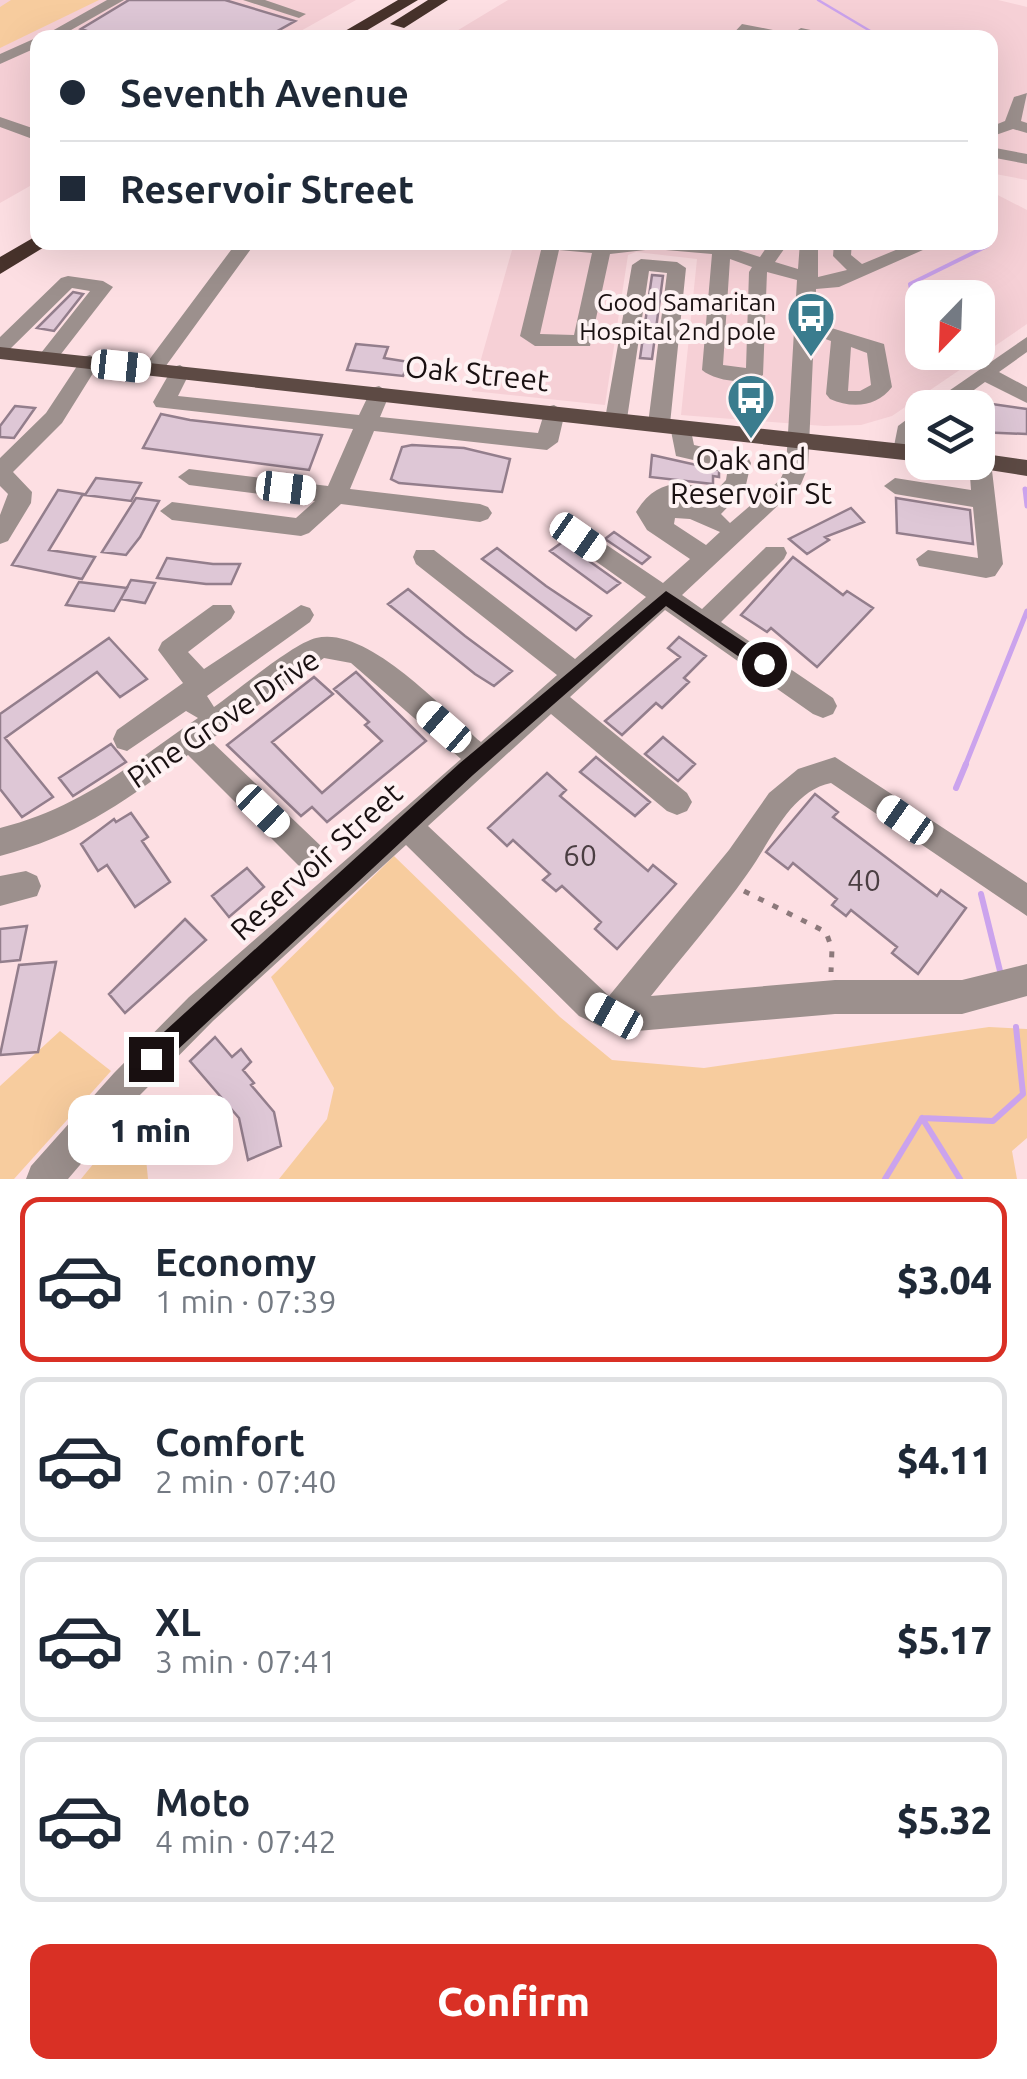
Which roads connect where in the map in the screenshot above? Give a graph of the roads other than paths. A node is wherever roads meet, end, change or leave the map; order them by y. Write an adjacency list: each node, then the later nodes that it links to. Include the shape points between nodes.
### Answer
1 (116, 0): 11 (street)
2 (250, 0): 9 (street)
3 (284, 0): 7 (street)
4 (402, 0): 10 (highway)
5 (440, 0): 8 (highway)
6 (452, 0): 8 (highway)
7 (314, 4)
8 (416, 6): 10 (highway); 13 (highway)
9 (299, 14)
10 (378, 17): 12 (highway)
11 (60, 30)
12 (355, 30)
13 (384, 30)
14 (30, 45): 15 (street)
15 (0, 60)
16 (1027, 98): 18 (street, via 1019,100)
17 (0, 122): 19 (street)
18 (1019, 126)
19 (30, 133)
20 (998, 154): 21 (street)
21 (1027, 159)
22 (30, 225): 23 (highway)
23 (0, 246)
24 (30, 246): 34 (highway)
25 (242, 250): 43 (street)
26 (546, 250): 27 (street, via 530,336 583,342)
27 (602, 250)
28 (721, 250): 33 (street); 33 (street, via 711,366 716,372 754,374 758,272)
29 (773, 250): 33 (street)
30 (809, 250): 36 (street, Reservoir Street)
31 (842, 250): 35 (street)
32 (911, 250): 35 (street)
33 (764, 264): 36 (street)
34 (0, 267)
35 (857, 270): 36 (street, via 832,283)
36 (809, 281): 37 (street, Reservoir Street)
37 (805, 326): 38 (street); 53 (street, Reservoir Street)
38 (842, 339)
39 (1027, 344): 45 (street)
40 (0, 350): 41 (main road, Oak Street); 41 (street, via 68,282 104,287)
41 (47, 358): 42 (main road, Oak Street)
42 (90, 362): 43 (main road, Oak Street); 57 (street, via 54,418)
43 (153, 369): 44 (main road, Oak Street)
44 (180, 372): 47 (main road, Oak Street); 51 (street, via 164,402)
45 (986, 374): 46 (street); 48 (street)
46 (962, 390)
47 (379, 393): 49 (main road, Oak Street); 51 (street)
48 (1027, 396)
49 (554, 412): 50 (main road, Oak Street); 51 (street, via 547,442)
50 (616, 419): 52 (main road, Oak Street); 52 (street, via 641,264 678,268)
51 (366, 423): 61 (street)
52 (670, 425): 53 (main road, Oak Street); 63 (street, via 682,450 740,463 737,483)
53 (798, 439): 54 (main road, Oak Street); 66 (street, Reservoir Street, via 794,480)
54 (905, 452)
55 (995, 464): 56 (main road)
56 (1027, 468)
57 (0, 472): 67 (street, via 20,492)
58 (189, 477): 61 (street)
59 (982, 480): 62 (street)
60 (894, 486): 62 (street)
61 (336, 496): 64 (street, via 301,527); 65 (street)
62 (985, 500): 72 (street, via 991,564)
63 (710, 509): 66 (street); 71 (street, via 692,492 668,490 648,512 660,528)
64 (172, 511)
65 (480, 513)
66 (735, 535): 71 (street, Reservoir Street)
67 (0, 536)
68 (578, 537): 73 (street)
69 (775, 552): 76 (street)
70 (425, 557): 77 (street)
71 (709, 559): 73 (street, Reservoir Street)
72 (928, 559)
73 (666, 597): 76 (street); 77 (street, Reservoir Street)
74 (222, 612): 78 (street, via 171,650)
75 (301, 615): 78 (street)
76 (704, 623): 80 (street)
77 (576, 675): 79 (street, Reservoir Street)
78 (195, 690): 81 (street); 82 (street)
79 (550, 697): 84 (street, Reservoir Street); 85 (street)
80 (823, 706)
81 (215, 721): 83 (street, Pine Grove Drive); 84 (street, Pine Grove Drive, via 310,652 338,648 360,655)
82 (127, 738)
83 (190, 739): 87 (street, Pine Grove Drive, via 92,807 50,829); 88 (street)
84 (480, 758): 86 (street, Reservoir Street)
85 (676, 802)
86 (405, 824): 91 (street, via 591,1004); 92 (street, Reservoir Street, via 201,1008)
87 (0, 842)
88 (312, 858)
89 (1027, 902): 91 (street, via 826,768 803,779 748,841)
90 (1027, 980): 91 (street, via 962,997 835,996)
91 (614, 1016)
92 (44, 1179)

